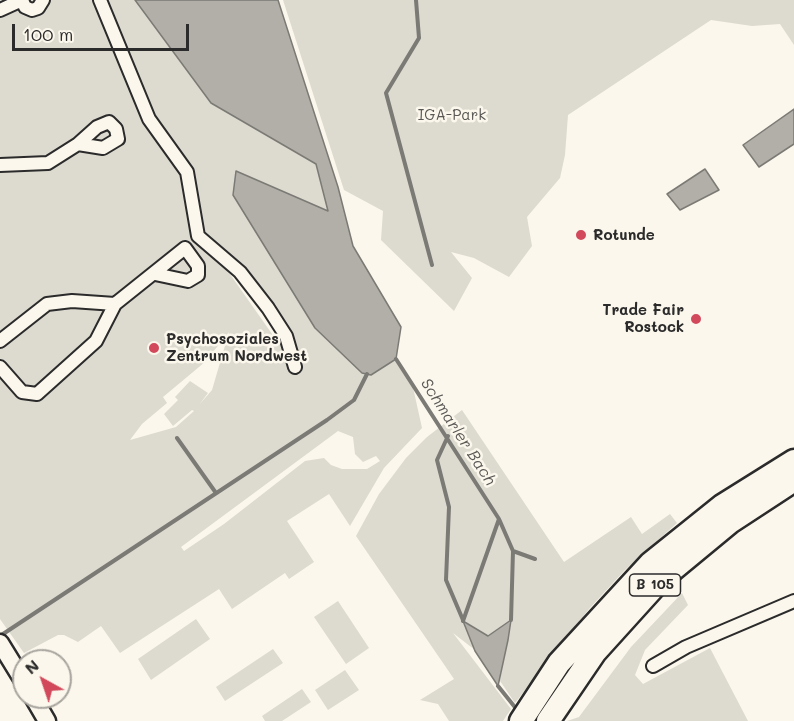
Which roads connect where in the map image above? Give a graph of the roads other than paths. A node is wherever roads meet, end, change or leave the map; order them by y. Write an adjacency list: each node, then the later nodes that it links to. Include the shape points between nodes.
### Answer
1 (22, 0): 2 (street, via 32,10); 4 (street)
2 (43, 0)
3 (100, 0): 11 (street, via 149,119 187,172 198,236 240,272 267,308 286,336)
4 (0, 10)
5 (78, 144): 6 (street, via 48,163)
6 (0, 165)
7 (155, 274): 8 (street)
8 (115, 304): 9 (street, via 46,304); 10 (street, via 96,341 37,394 22,392)
9 (0, 340)
10 (0, 367)
11 (295, 367)
12 (794, 461): 18 (highway, B 105, via 722,506 651,563 572,648)
13 (794, 480): 19 (highway, B 105, via 730,522 661,579 595,652)
14 (794, 601): 17 (street, via 686,647)
15 (0, 643): 16 (street)
16 (12, 662)
17 (653, 666)
18 (525, 715)
19 (548, 721)

